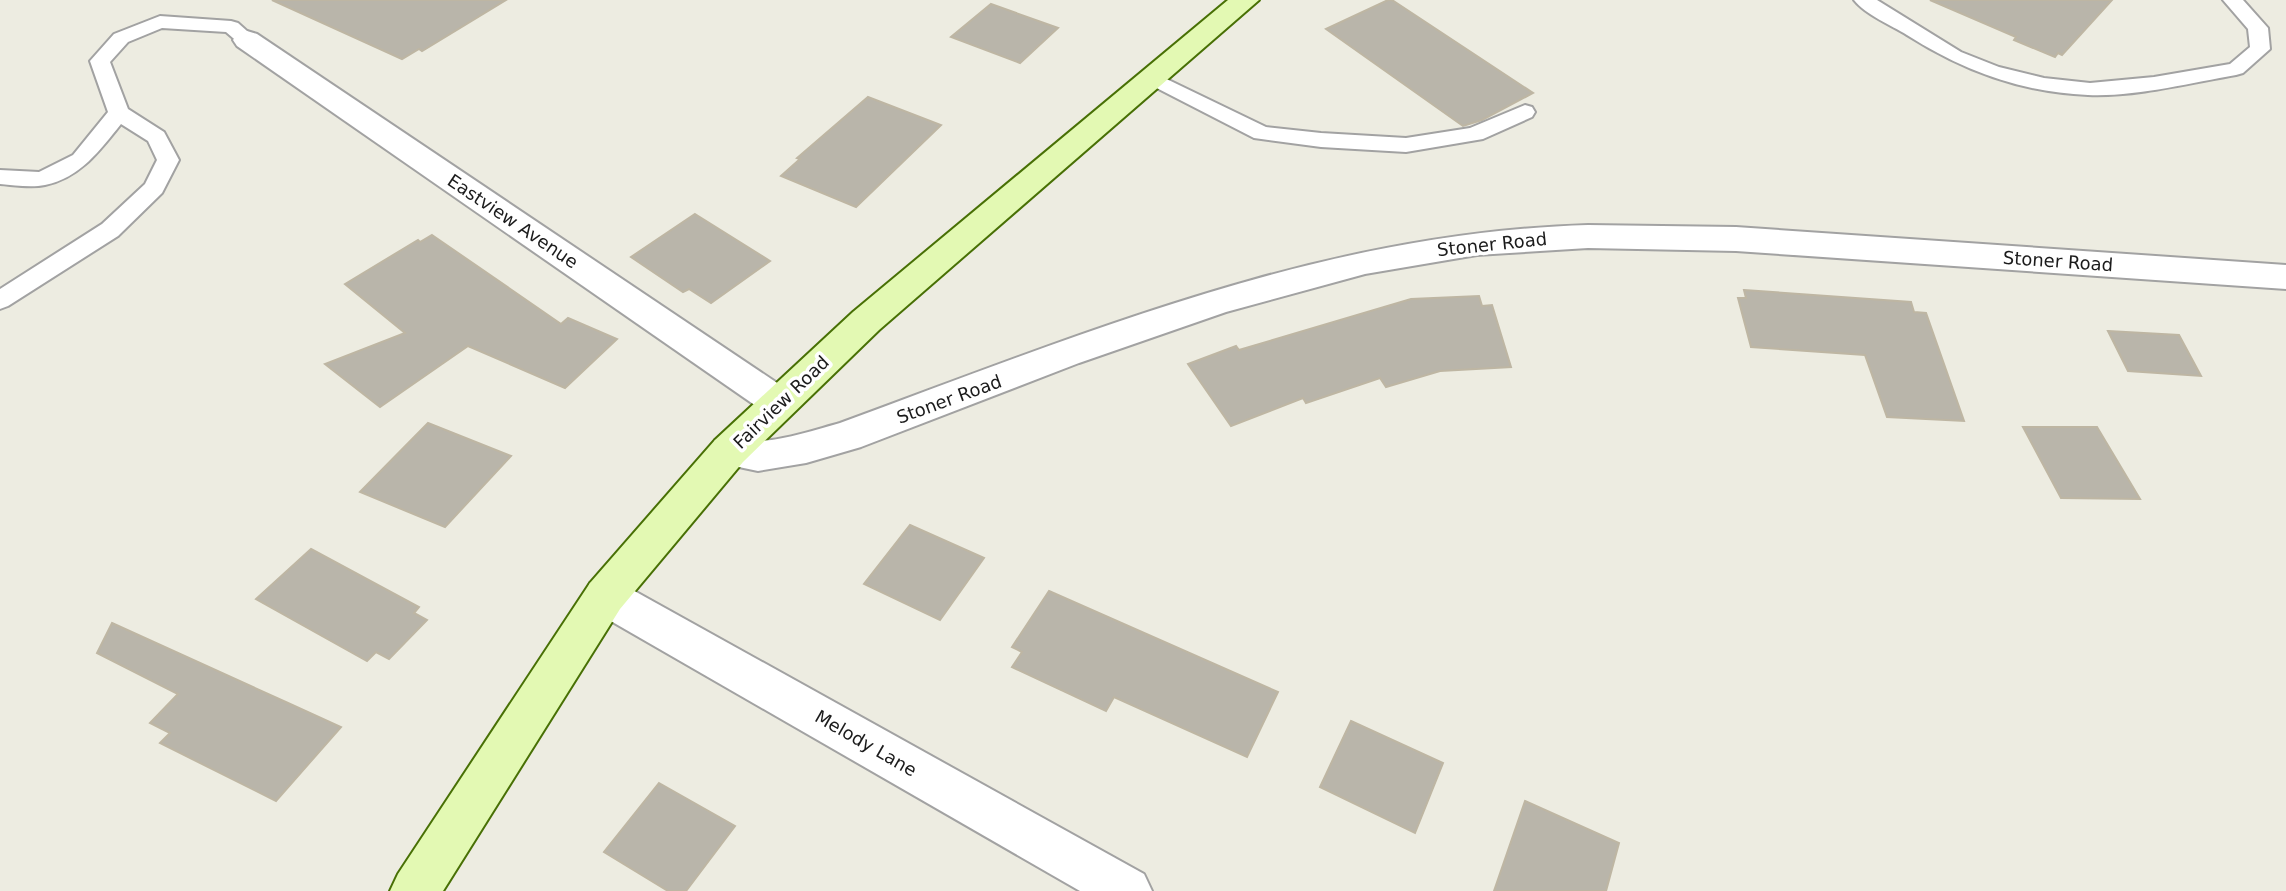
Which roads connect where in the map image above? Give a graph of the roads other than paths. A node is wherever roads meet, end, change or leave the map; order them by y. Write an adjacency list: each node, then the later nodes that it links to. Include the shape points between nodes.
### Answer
1 (1245, 0): 5 (main road, Fairview Road)
2 (1864, 0): 3 (lane, via 1954,56 1992,71 2090,89 2236,69 2260,49 2258,27)
3 (2233, 0)
4 (247, 40): 7 (lane, via 231,27 160,22 121,38 100,61); 11 (street, Eastview Avenue)
5 (1152, 78): 6 (lane, via 1261,133 1321,141 1406,145 1475,134); 11 (main road, Fairview Road, via 943,254)
6 (1525, 112)
7 (119, 113): 8 (lane, via 80,160 42,179); 10 (lane, via 156,137 168,160 154,188 110,230)
8 (0, 177)
9 (2286, 277): 12 (street, Stoner Road, via 1736,239 1502,240 1348,265 1266,286 847,436 758,456)
10 (0, 300)
11 (779, 403): 12 (main road, Fairview Road)
12 (729, 452): 13 (main road, Fairview Road)
13 (605, 596): 14 (main road, Fairview Road); 15 (street, Melody Lane)
14 (415, 891)
15 (1127, 891)

